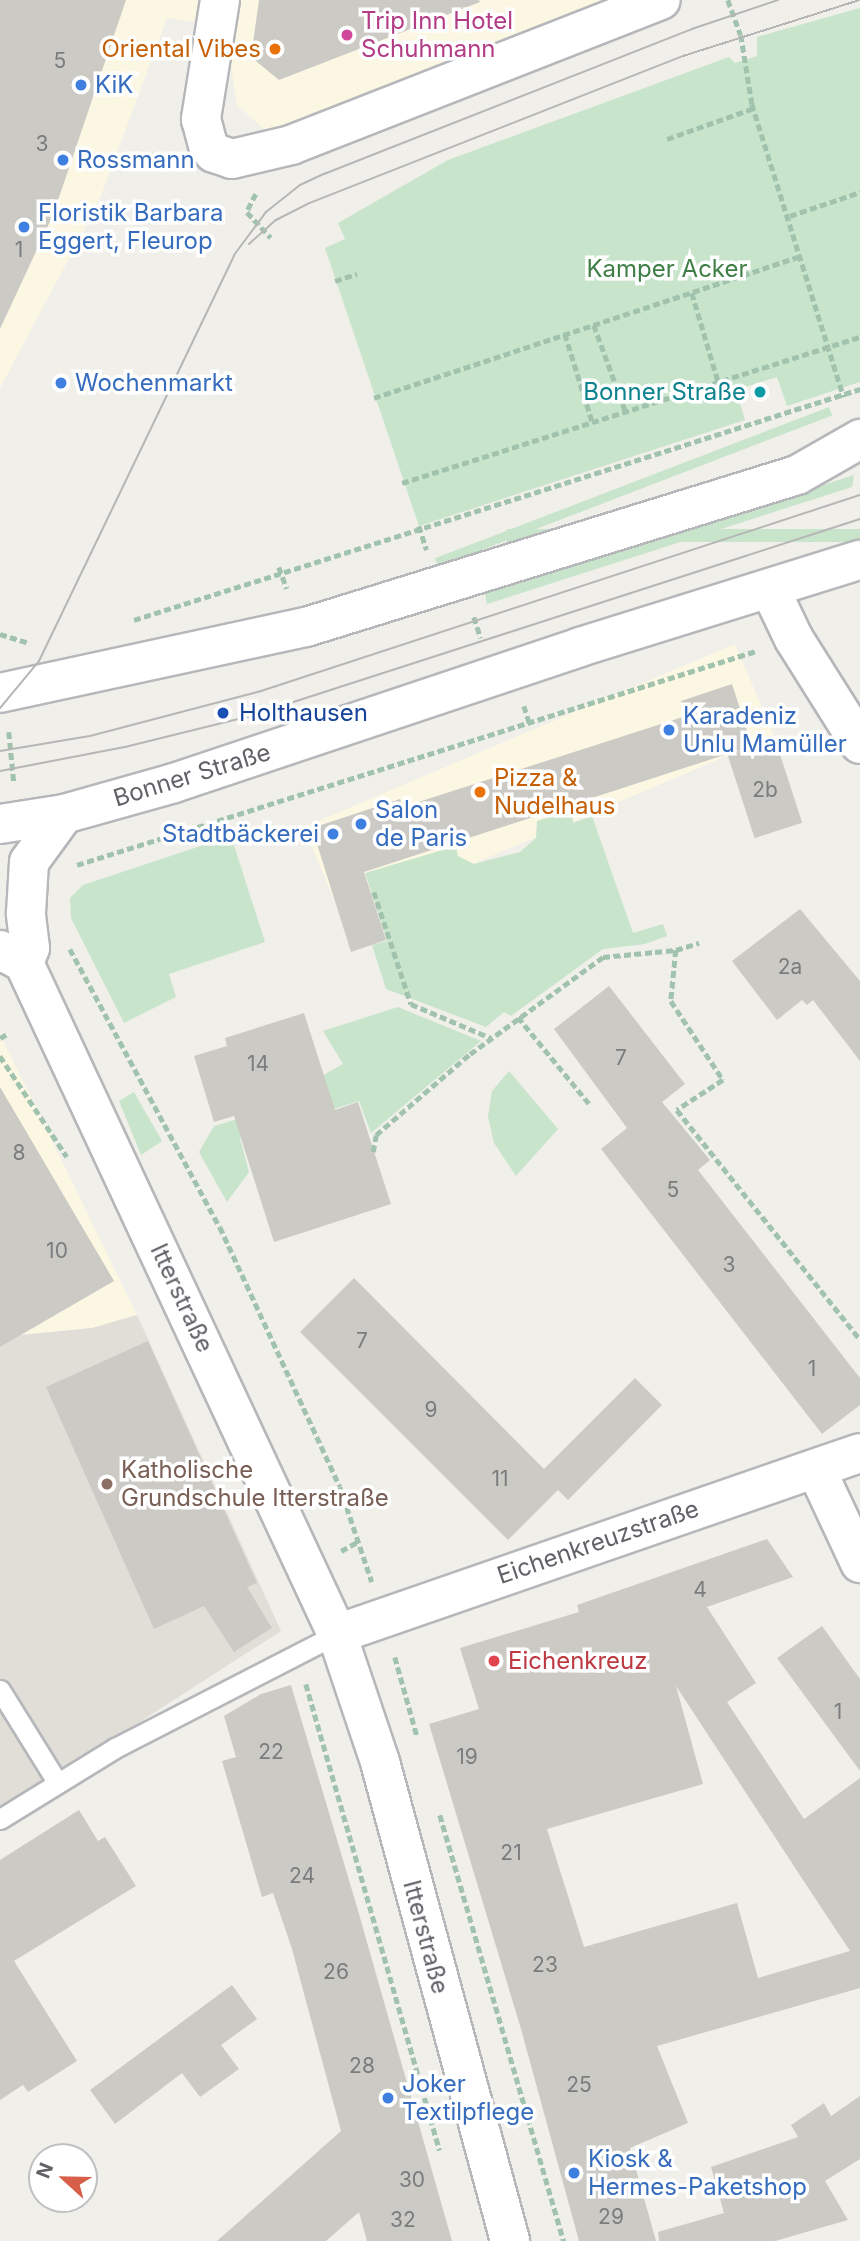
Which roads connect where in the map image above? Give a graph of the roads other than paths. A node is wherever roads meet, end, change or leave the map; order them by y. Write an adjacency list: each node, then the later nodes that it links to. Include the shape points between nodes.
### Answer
1 (220, 0): 2 (street, via 202,104 208,145 214,153 232,159 269,153)
2 (661, 0)
3 (859, 440): 6 (street, via 797,475 298,629)
4 (860, 561): 5 (street, Bonner Straße)
5 (770, 589): 7 (street, via 794,639); 8 (street, Bonner Straße, via 512,669 174,783)
6 (0, 693)
7 (860, 744)
8 (64, 814): 9 (street, Bonner Straße); 10 (street, Itterstraße, via 29,862 26,913 30,948)
9 (0, 824)
10 (12, 957): 14 (street, Itterstraße)
11 (860, 1453): 12 (street, Eichenkreuzstraße)
12 (816, 1469): 13 (street); 14 (street, Eichenkreuzstraße)
13 (860, 1563)
14 (337, 1634): 16 (lane); 18 (street, Itterstraße, via 380,1762)
15 (0, 1689): 16 (lane)
16 (57, 1782): 17 (lane)
17 (0, 1819)
18 (510, 2241)

